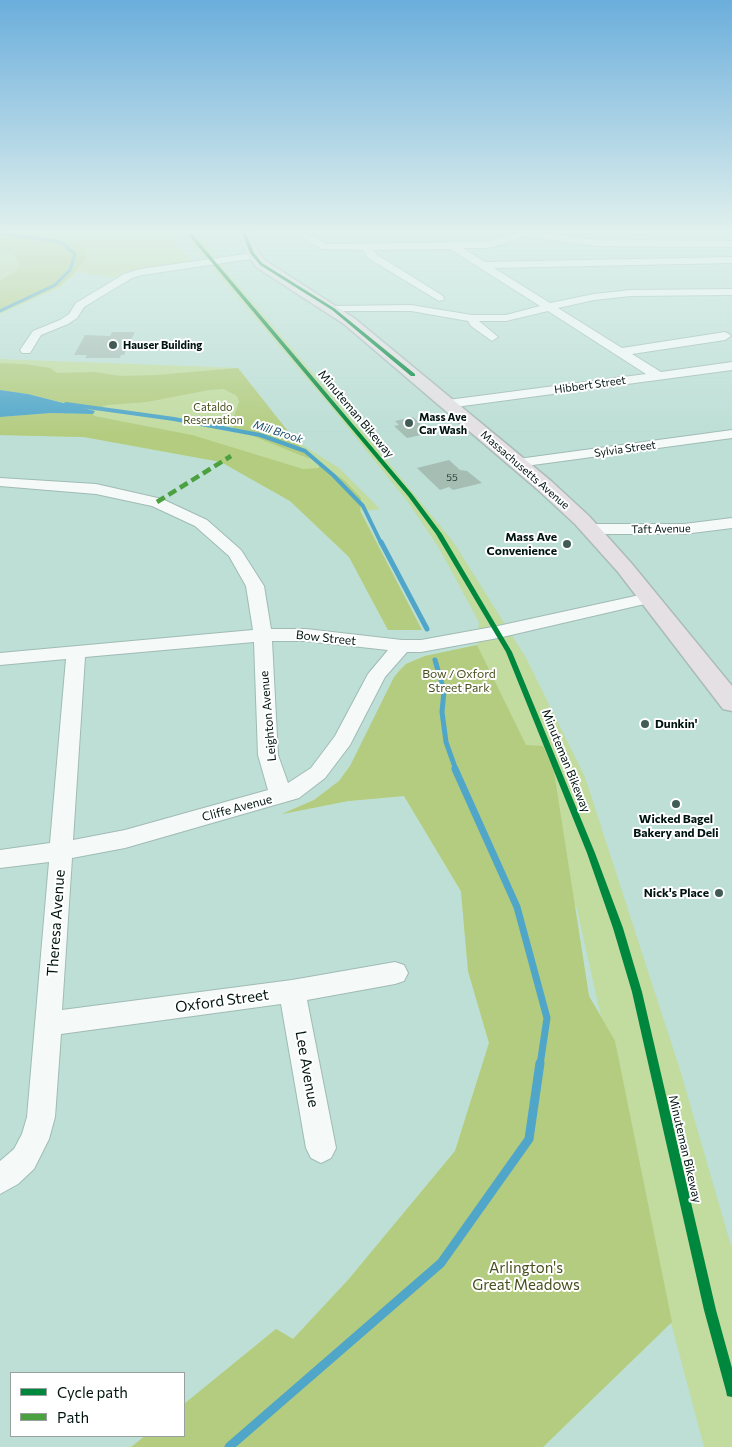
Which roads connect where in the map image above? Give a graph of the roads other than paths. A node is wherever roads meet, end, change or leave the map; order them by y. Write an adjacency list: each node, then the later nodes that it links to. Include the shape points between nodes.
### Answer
1 (89, 301): 10 (street, via 64,322 37,333)
2 (319, 301): 6 (main road, Massachusetts Avenue)
3 (538, 301): 5 (street)
4 (570, 301): 5 (street)
5 (548, 307): 7 (street, via 515,317); 11 (street)
6 (333, 309): 7 (street, via 411,308); 14 (main road, Massachusetts Avenue)
7 (472, 318): 9 (street, via 474,324)
8 (725, 336): 11 (street)
9 (492, 337)
10 (26, 350)
11 (620, 352): 13 (street)
12 (732, 366): 13 (street, Hibbert Street)
13 (657, 375): 14 (street, Hibbert Street)
14 (448, 404): 16 (main road, Massachusetts Avenue)
15 (732, 434): 16 (street, Sylvia Street)
16 (518, 463): 19 (main road, Massachusetts Avenue)
17 (0, 482): 21 (street, Leighton Avenue, via 96,489 157,502 201,523 235,553 255,586)
18 (732, 523): 19 (street, Taft Avenue, via 684,529)
19 (590, 529): 20 (main road, Massachusetts Avenue)
20 (649, 598): 22 (street, Bow Street, via 461,639); 25 (main road, Massachusetts Avenue)
21 (263, 635): 22 (street, Bow Street, via 306,635); 23 (street, Bow Street); 26 (street, Leighton Avenue, via 268,755)
22 (402, 646): 26 (street, Cliffe Avenue, via 377,674 343,740 318,773)
23 (76, 652): 24 (street, Bow Street); 27 (street, Theresa Avenue)
24 (0, 659)
25 (732, 703)
26 (280, 796): 27 (street, Cliffe Avenue, via 124,839)
27 (61, 851): 28 (street, Cliffe Avenue); 31 (street, Theresa Avenue)
28 (0, 858)
29 (395, 973): 30 (street, Oxford Street)
30 (292, 991): 31 (street, Oxford Street); 32 (street, Lee Avenue)
31 (48, 1024): 33 (street, Theresa Avenue, via 41,1117 35,1139 24,1158)
32 (321, 1148)
33 (0, 1179)

